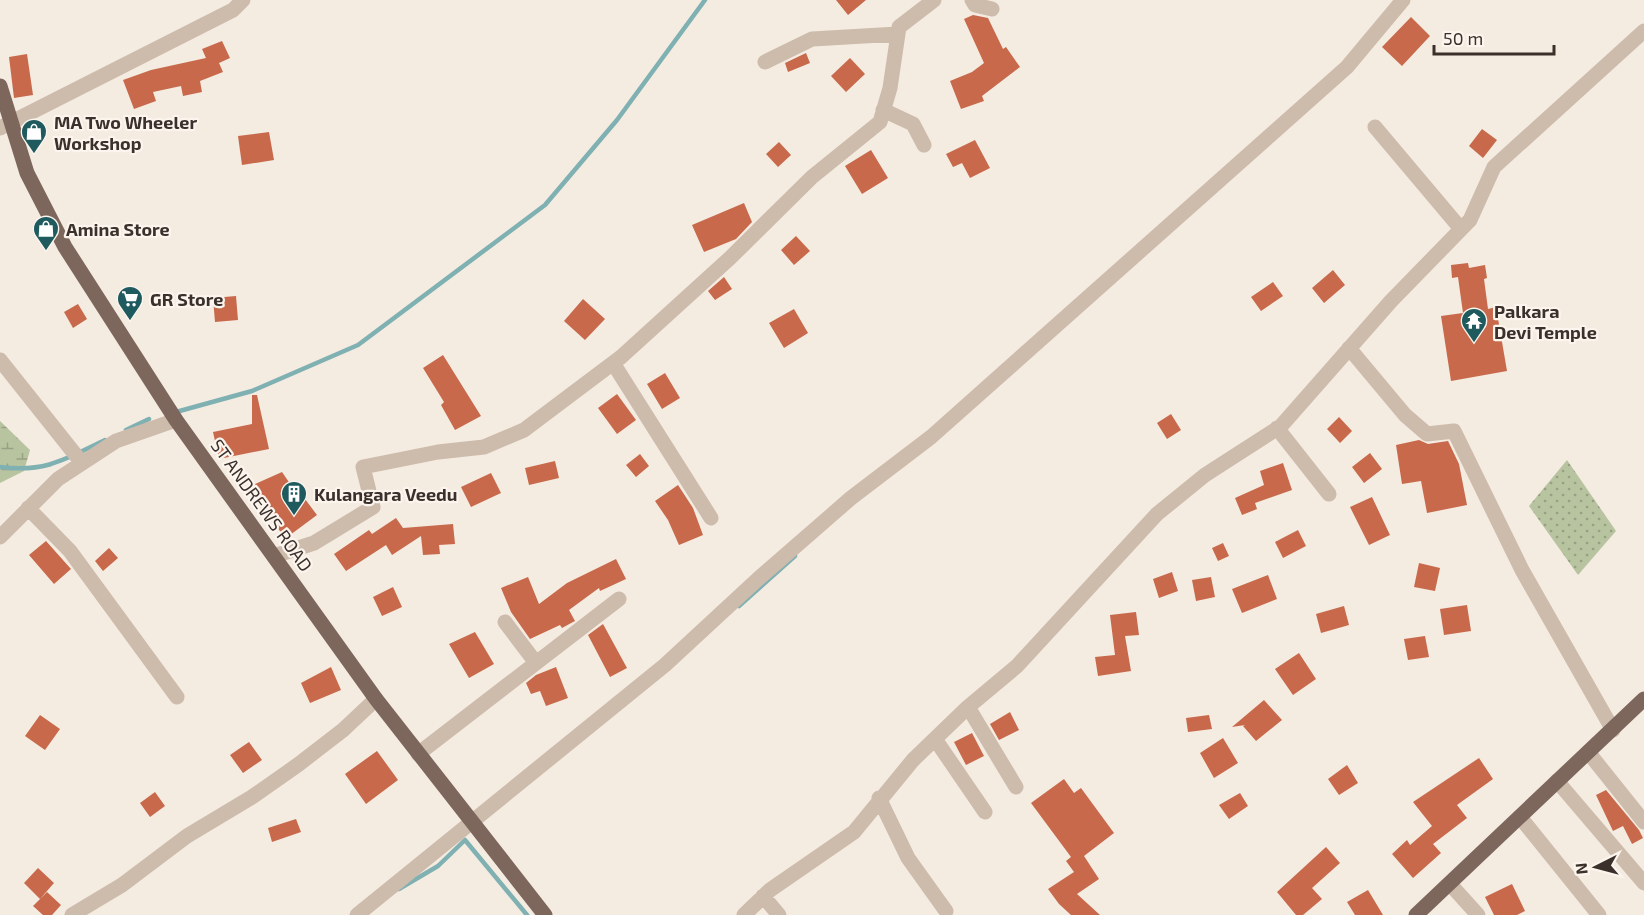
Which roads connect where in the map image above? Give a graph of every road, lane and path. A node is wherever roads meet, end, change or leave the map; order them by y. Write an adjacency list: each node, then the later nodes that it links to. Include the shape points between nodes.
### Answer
1 (243, 0): 11 (street, via 233,10)
2 (934, 0): 7 (street, via 899,27)
3 (972, 0): 5 (street, via 975,6)
4 (1404, 0): 43 (street, via 1347,68 931,437 851,498 665,665)
5 (992, 9)
6 (1644, 31): 14 (street, via 1494,167 1470,220)
7 (898, 34): 8 (street, via 812,39); 10 (street)
8 (765, 62)
9 (0, 86): 11 (main road, ST ANDREWS ROAD)
10 (883, 110): 13 (street, via 913,124); 17 (street, via 880,122 812,177 730,258)
11 (5, 125): 18 (main road, ST ANDREWS ROAD, via 64,246)
12 (1375, 127): 14 (street)
13 (924, 145)
14 (1461, 229): 15 (street)
15 (1349, 348): 19 (street); 33 (street, via 1405,415 1427,434 1454,431 1522,570)
16 (0, 360): 20 (street)
17 (613, 363): 23 (street); 25 (street, via 524,430 494,443 363,466 374,507 314,543)
18 (176, 420): 20 (street, via 116,441); 25 (main road, ST ANDREWS ROAD)
19 (1277, 428): 21 (street); 32 (street, via 1205,475 1157,514 1017,666)
20 (82, 463): 22 (street, via 58,479)
21 (1329, 494)
22 (28, 508): 24 (street); 29 (street, via 70,551)
23 (711, 518)
24 (0, 537)
25 (274, 556): 30 (main road, ST ANDREWS ROAD)
26 (619, 599): 28 (street)
27 (505, 622): 28 (street)
28 (536, 663): 36 (street)
29 (177, 697)
30 (376, 699): 36 (main road, ST ANDREWS ROAD); 48 (street, via 299,764)
31 (1644, 699): 33 (main road)
32 (968, 707): 34 (street); 38 (street)
33 (1613, 730): 35 (main road)
34 (935, 739): 39 (street); 40 (street)
35 (1588, 752): 37 (main road); 42 (street)
36 (418, 754): 43 (main road, ST ANDREWS ROAD)
37 (1557, 782): 41 (main road); 44 (street)
38 (1016, 787)
39 (879, 798): 46 (street, via 854,831); 47 (street, via 908,858)
40 (985, 812)
41 (1520, 817): 45 (main road); 55 (street)
42 (1644, 822)
43 (472, 824): 49 (street); 50 (main road, ST ANDREWS ROAD)
44 (1644, 883)
45 (1450, 884): 53 (main road); 54 (street)
46 (763, 896): 51 (street); 52 (street)
47 (946, 911)
48 (72, 915)
49 (357, 915)
50 (545, 915)
51 (744, 915)
52 (778, 915)
53 (1416, 915)
54 (1478, 915)
55 (1599, 915)

